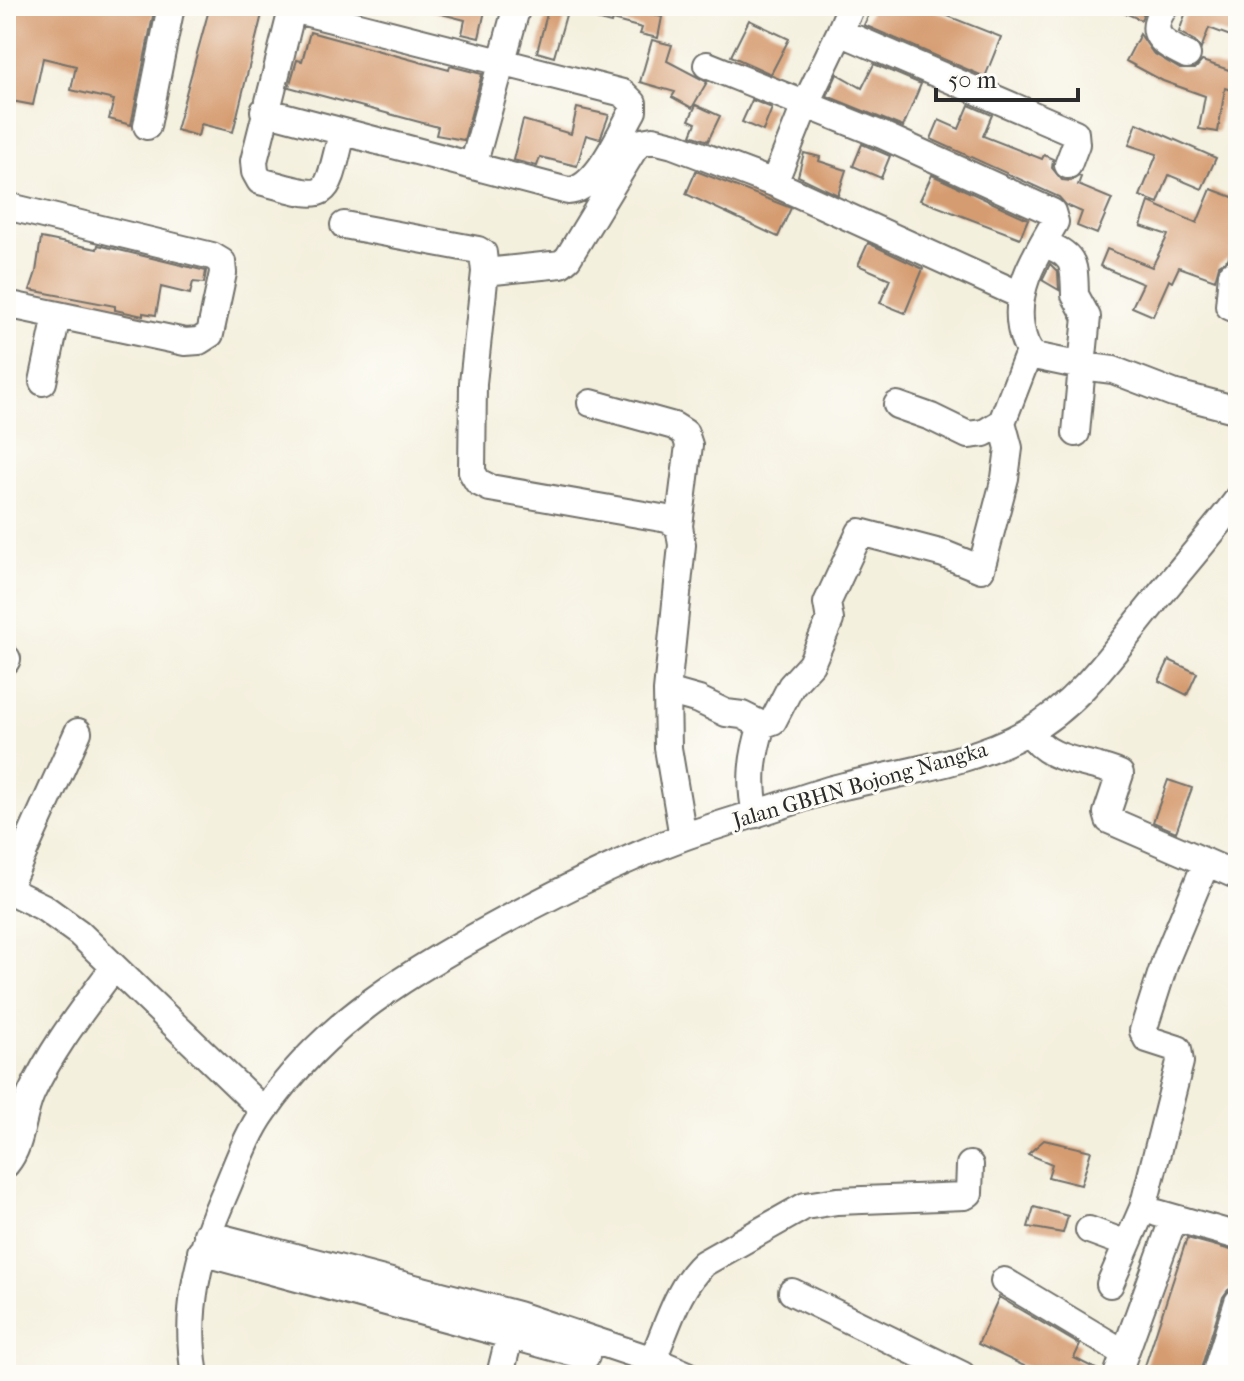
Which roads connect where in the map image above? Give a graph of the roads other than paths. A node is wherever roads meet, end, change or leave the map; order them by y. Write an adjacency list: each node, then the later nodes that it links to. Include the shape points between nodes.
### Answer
1 (171, 6): 12 (street)
2 (517, 6): 8 (street)
3 (851, 6): 6 (street)
4 (1165, 6): 7 (street, via 1158,17 1158,37)
5 (292, 8): 8 (street); 11 (street)
6 (840, 32): 10 (street); 14 (street, via 1075,133)
7 (1187, 55)
8 (502, 62): 15 (street); 15 (street, via 623,93 633,111 592,181 577,191)
9 (707, 65): 10 (street)
10 (806, 103): 16 (street); 19 (street, via 1052,212 1055,222)
11 (264, 111): 13 (street); 13 (street, via 254,161 260,181 312,195 323,191)
12 (147, 126)
13 (342, 133): 15 (street)
14 (1068, 165)
15 (473, 166)
16 (774, 183): 20 (street, via 673,145 642,142 561,264); 22 (street)
17 (6, 206): 25 (street, via 222,262 210,334 199,341)
18 (344, 225): 20 (street, via 478,250)
19 (1043, 243): 22 (street); 27 (street, via 1073,263 1075,295 1088,323)
20 (485, 272): 35 (street, via 473,383 472,472 478,482 667,519)
21 (1232, 274): 24 (street, via 1229,306)
22 (1020, 295): 26 (street)
23 (6, 304): 25 (street)
24 (1238, 310)
25 (57, 316): 28 (street)
26 (1029, 352): 27 (street); 32 (street)
27 (1082, 366): 31 (street, via 1113,370); 33 (street)
28 (43, 382)
29 (591, 403): 35 (street, via 685,433 689,445)
30 (897, 405): 32 (street, via 968,435)
31 (1238, 410)
32 (1002, 422): 37 (street, via 1009,448 1005,478 981,569 860,532 827,603 830,620 811,664 791,686 773,721)
33 (1076, 433)
34 (1238, 499): 38 (street, Jalan GBHN Bojong Nangka, via 1091,678)
35 (679, 526): 36 (street, via 682,545)
36 (667, 691): 37 (street); 41 (street, via 668,748)
37 (762, 725): 40 (street, via 751,772)
38 (1029, 731): 40 (street, Jalan GBHN Bojong Nangka, via 960,759 839,787); 42 (street, via 1038,745 1067,759 1120,774 1109,820)
39 (78, 732): 44 (street)
40 (756, 814): 41 (street, Jalan GBHN Bojong Nangka)
41 (683, 837): 46 (street, Jalan GBHN Bojong Nangka, via 582,879 381,993 317,1047)
42 (1206, 863): 43 (street); 49 (street, via 1143,1031 1147,1039 1178,1049 1180,1057)
43 (1238, 876)
44 (7, 889): 45 (street, via 79,933)
45 (114, 967): 46 (street); 47 (street, via 46,1065 15,1154)
46 (264, 1111): 53 (street, Jalan GBHN Bojong Nangka)
47 (6, 1164)
48 (970, 1165): 61 (street, via 965,1196 805,1206 704,1263 684,1288)
49 (1143, 1208): 50 (street); 54 (street)
50 (1173, 1220): 52 (street); 60 (street)
51 (1089, 1230): 54 (street)
52 (1238, 1236)
53 (204, 1243): 59 (street); 61 (street, via 518,1315); 62 (street, Jalan GBHN Bojong Nangka, via 191,1313)
54 (1127, 1244): 56 (street)
55 (1004, 1281): 60 (street)
56 (1110, 1284)
57 (792, 1292): 65 (street)
58 (1238, 1302): 66 (street)
59 (510, 1334): 61 (street); 63 (street)
60 (1121, 1364)
61 (647, 1370): 64 (street)
62 (195, 1375)
63 (500, 1375)
64 (688, 1375)
65 (962, 1375)
66 (1215, 1375)

